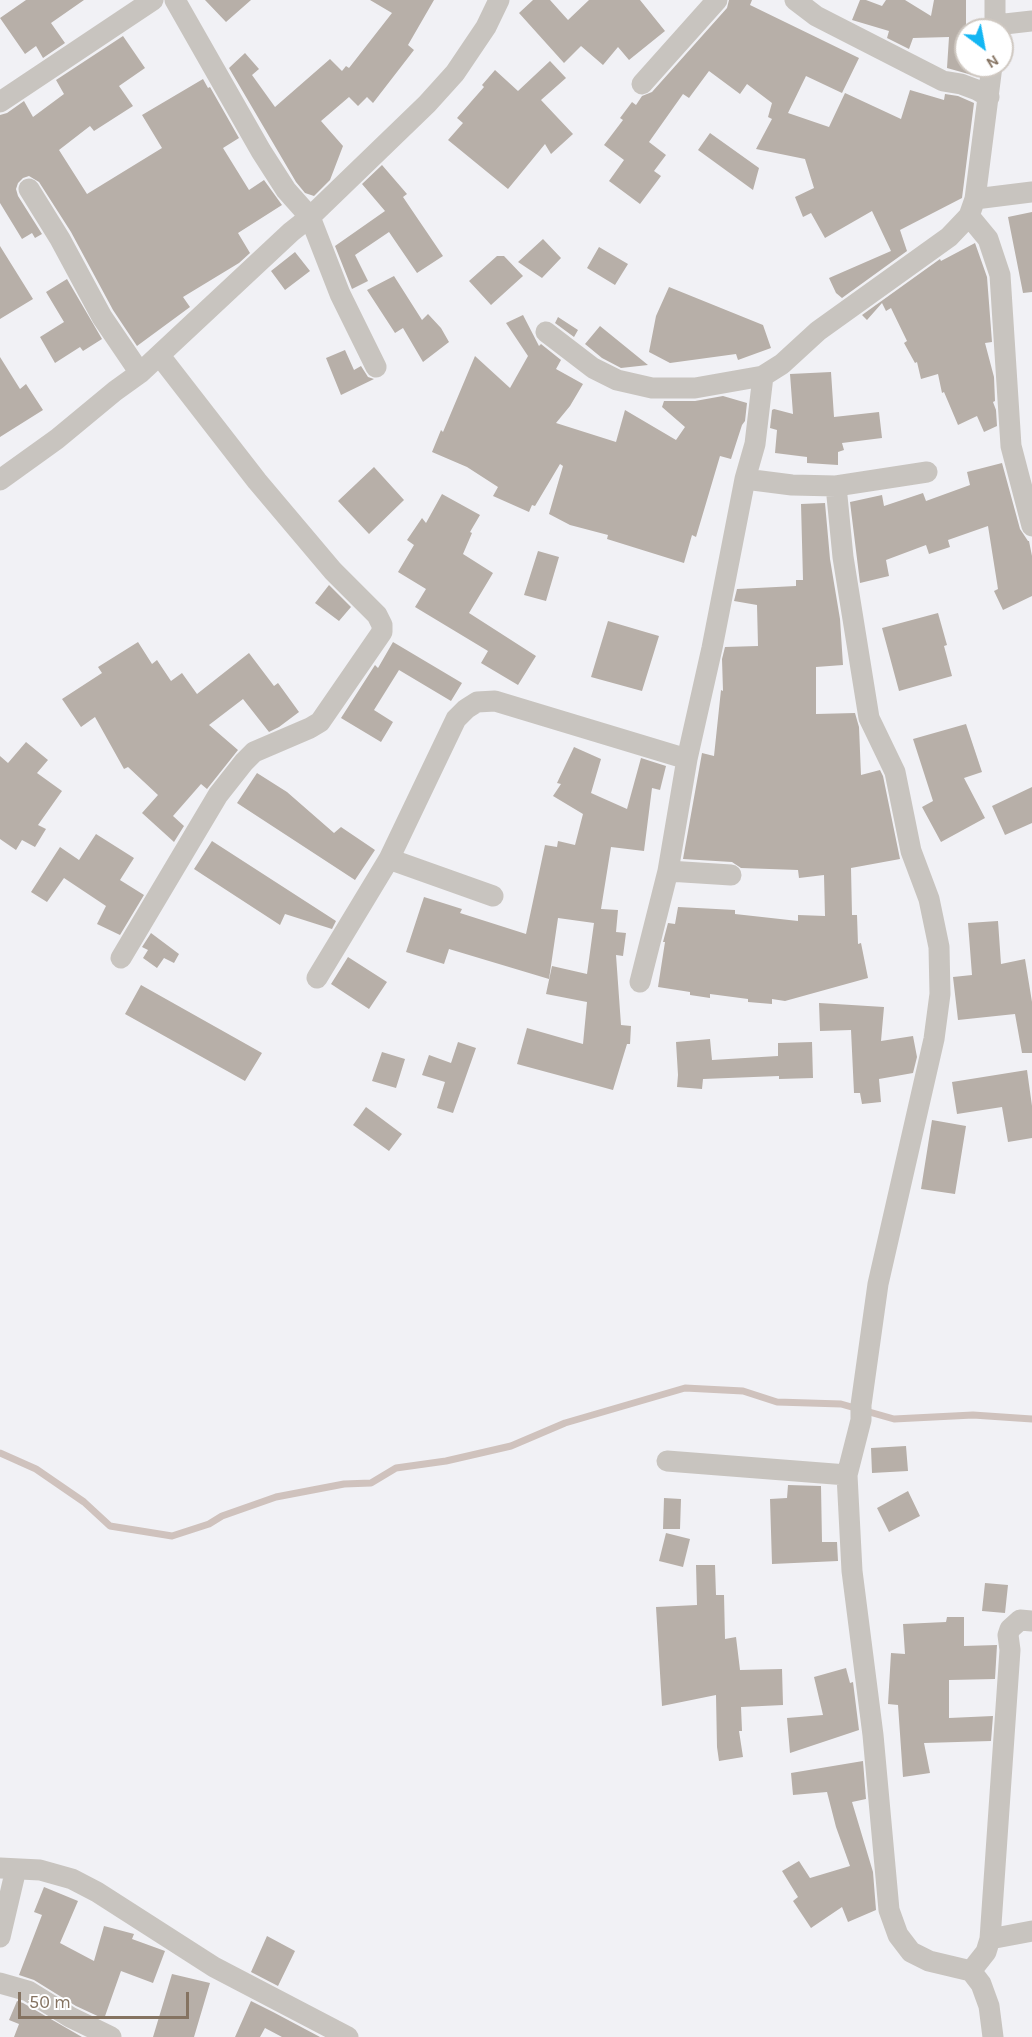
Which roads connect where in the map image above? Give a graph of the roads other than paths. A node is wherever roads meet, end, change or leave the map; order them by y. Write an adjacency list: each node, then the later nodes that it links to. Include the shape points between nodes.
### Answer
1 (153, 0): 13 (street)
2 (175, 0): 17 (street, via 261,151)
3 (499, 0): 17 (street, via 455,73)
4 (717, 0): 11 (street)
5 (795, 0): 12 (street, via 861,40 943,81)
6 (995, 0): 7 (street)
7 (996, 18)
8 (1032, 21): 9 (street)
9 (1014, 24)
10 (991, 78): 12 (street)
11 (642, 84)
12 (989, 97): 16 (street)
13 (0, 102)
14 (28, 189): 21 (street)
15 (1032, 192): 16 (street)
16 (972, 207): 22 (street, via 949,237); 27 (street, via 1000,275 1011,446)
17 (310, 218): 19 (street); 20 (street, via 340,294)
18 (546, 332): 22 (street, via 593,368 616,380 652,388 695,388)
19 (160, 356): 21 (street); 33 (street, via 257,481 333,571 377,615 382,632 320,722 254,752 244,762 218,795)
20 (376, 367)
21 (140, 373): 25 (street)
22 (763, 376): 24 (street, via 755,444)
23 (927, 472): 26 (street)
24 (745, 479): 26 (street); 28 (street)
25 (0, 480)
26 (836, 486): 37 (street, via 868,718 895,772 911,851 929,899 939,947 940,994 934,1039 878,1284 861,1413)
27 (1032, 526)
28 (687, 759): 29 (street, via 495,701 477,702 456,719); 30 (street)
29 (390, 860): 32 (street); 34 (street)
30 (668, 871): 31 (street); 35 (street)
31 (731, 875)
32 (493, 896)
33 (121, 958)
34 (317, 978)
35 (640, 982)
36 (667, 1461): 37 (street)
37 (847, 1475): 43 (street, via 852,1571 873,1735 889,1910 898,1935 910,1952 929,1962)
38 (1032, 1621): 42 (street, via 1020,1620 1008,1635)
39 (8, 1868): 41 (street); 46 (street, via 39,1870 97,1892 214,1967)
40 (1032, 1931): 42 (street)
41 (0, 1938)
42 (990, 1939): 43 (street, via 986,1952)
43 (971, 1971): 47 (street, via 989,2006)
44 (0, 1983): 45 (street, via 28,1991)
45 (111, 2037)
46 (348, 2037)
47 (993, 2037)

